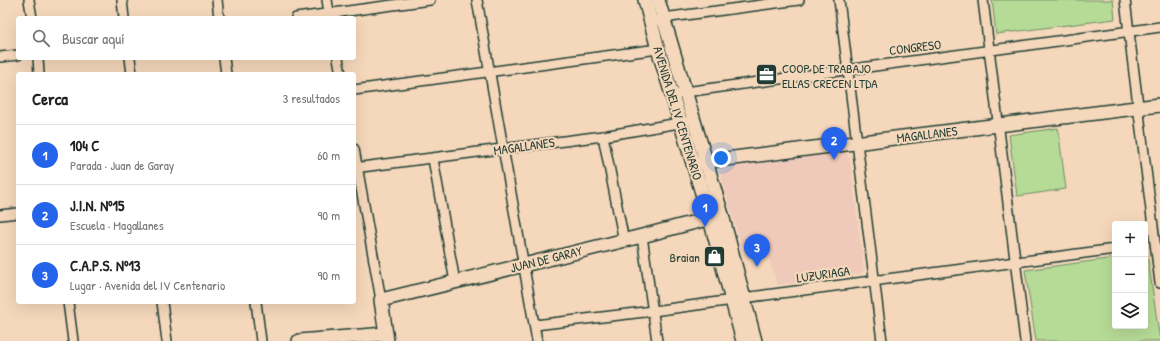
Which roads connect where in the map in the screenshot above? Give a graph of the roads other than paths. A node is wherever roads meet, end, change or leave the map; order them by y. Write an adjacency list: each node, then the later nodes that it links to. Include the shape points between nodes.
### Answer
1 (29, 0): 13 (street)
2 (122, 0): 14 (street)
3 (217, 0): 15 (street)
4 (327, 0): 16 (street)
5 (430, 0): 16 (street)
6 (477, 0): 34 (street)
7 (645, 0): 18 (street, AVENIDA DEL IV CENTENARIO)
8 (658, 0): 17 (street, AVENIDA DEL IV CENTENARIO)
9 (799, 0): 17 (street)
10 (839, 0): 29 (street)
11 (983, 0): 22 (street)
12 (1125, 0): 20 (street)
13 (32, 16)
14 (124, 16)
15 (219, 16)
16 (330, 16)
17 (663, 18): 18 (street); 36 (street, AVENIDA DEL IV CENTENARIO)
18 (651, 23): 21 (street, AVENIDA DEL IV CENTENARIO)
19 (1160, 27): 20 (street, CONGRESO)
20 (1128, 31): 22 (street, CONGRESO); 38 (street)
21 (658, 49): 34 (street); 36 (street, AVENIDA DEL IV CENTENARIO)
22 (990, 50): 29 (street, CONGRESO); 40 (street)
23 (16, 55): 24 (street)
24 (0, 57)
25 (38, 60): 30 (street)
26 (130, 60): 31 (street)
27 (224, 60): 32 (street)
28 (338, 60): 33 (street)
29 (848, 69): 36 (street, CONGRESO); 42 (street)
30 (40, 72)
31 (132, 72)
32 (226, 72)
33 (341, 72)
34 (491, 72): 35 (street); 43 (street)
35 (356, 90)
36 (679, 94): 39 (street, AVENIDA DEL IV CENTENARIO)
37 (1160, 105): 38 (street, MAGALLANES)
38 (1138, 108): 40 (street, MAGALLANES); 52 (street)
39 (688, 121): 41 (street, MAGALLANES); 45 (street, AVENIDA DEL IV CENTENARIO)
40 (1000, 125): 42 (street, MAGALLANES); 55 (street)
41 (603, 136): 43 (street, MAGALLANES); 51 (street)
42 (858, 143): 45 (street, MAGALLANES); 57 (street)
43 (504, 149): 44 (street, MAGALLANES); 56 (street)
44 (433, 159): 46 (street, MAGALLANES); 58 (street)
45 (700, 163): 49 (street, AVENIDA DEL IV CENTENARIO)
46 (356, 168): 61 (street)
47 (16, 213): 48 (street)
48 (0, 215)
49 (716, 217): 50 (street, JUAN DE GARAY); 60 (street, AVENIDA DEL IV CENTENARIO)
50 (642, 236): 51 (street, JUAN DE GARAY); 65 (street)
51 (624, 241): 56 (street, JUAN DE GARAY)
52 (1158, 243): 53 (street); 59 (street)
53 (1148, 245)
54 (1112, 249): 55 (street, LUZURIAGA)
55 (1015, 262): 57 (street, LUZURIAGA); 77 (street)
56 (524, 264): 58 (street, JUAN DE GARAY); 66 (street)
57 (874, 280): 60 (street, LUZURIAGA); 76 (street)
58 (455, 282): 61 (street, JUAN DE GARAY)
59 (1160, 283)
60 (738, 299): 65 (street, LUZURIAGA); 74 (street, AVENIDA DEL IV CENTENARIO); 75 (street, AVENIDA DEL IV CENTENARIO)
61 (381, 300): 67 (street)
62 (68, 304): 68 (street)
63 (162, 304): 69 (street)
64 (256, 304): 70 (street)
65 (653, 311): 66 (street, LUZURIAGA); 73 (street)
66 (535, 325): 72 (street)
67 (387, 337): 71 (street)
68 (73, 341)
69 (167, 341)
70 (261, 341)
71 (299, 341)
72 (537, 341)
73 (657, 341)
74 (743, 341)
75 (755, 341)
76 (882, 341)
77 (1025, 341)

